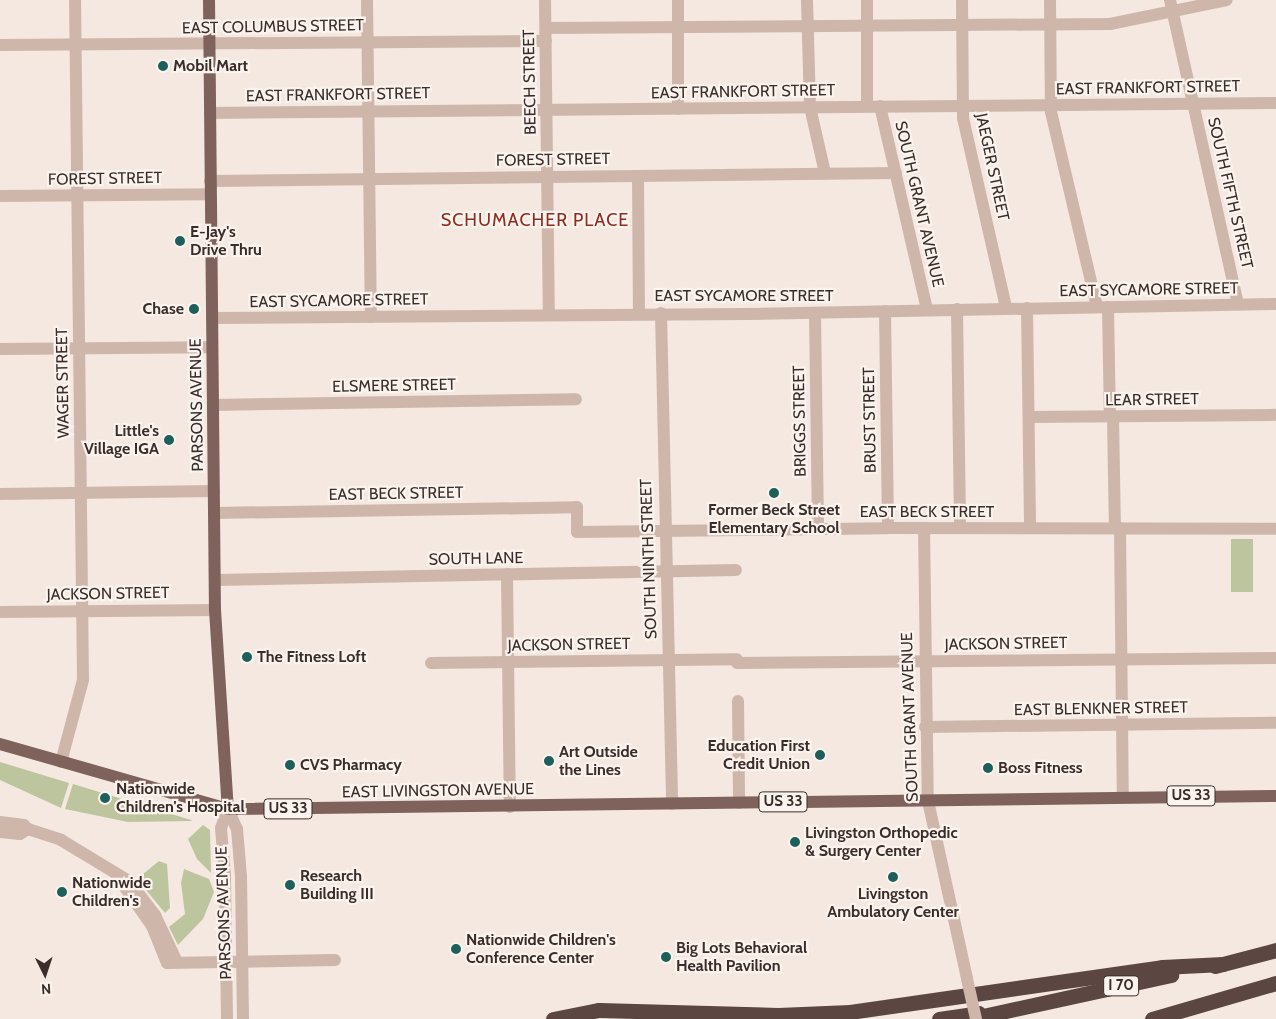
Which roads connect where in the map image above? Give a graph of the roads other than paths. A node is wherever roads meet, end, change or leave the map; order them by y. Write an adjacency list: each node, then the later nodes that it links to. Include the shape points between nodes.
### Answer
1 (75, 0): 21 (street, WAGER STREET)
2 (209, 0): 19 (main road, PARSONS AVENUE)
3 (367, 0): 18 (street)
4 (545, 0): 17 (street, BEECH STREET)
5 (678, 0): 16 (street)
6 (807, 0): 14 (street)
7 (868, 0): 15 (street, SOUTH GRANT AVENUE)
8 (962, 0): 13 (street, JAEGER STREET)
9 (1050, 0): 12 (street)
10 (1227, 0): 11 (street, EAST COLUMBUS STREET)
11 (1171, 6): 12 (street, EAST COLUMBUS STREET, via 1116,24); 23 (street, SOUTH FIFTH STREET)
12 (1050, 24): 13 (street, EAST COLUMBUS STREET); 24 (street)
13 (962, 25): 15 (street, EAST COLUMBUS STREET); 26 (street, JAEGER STREET)
14 (807, 26): 15 (street, EAST COLUMBUS STREET); 16 (street, EAST COLUMBUS STREET); 27 (street)
15 (867, 26): 25 (street, SOUTH GRANT AVENUE)
16 (677, 27): 17 (street, EAST COLUMBUS STREET); 28 (street)
17 (546, 35): 18 (street, EAST COLUMBUS STREET); 29 (street, BEECH STREET)
18 (368, 42): 19 (street, EAST COLUMBUS STREET); 30 (street)
19 (209, 44): 21 (street, EAST COLUMBUS STREET); 31 (main road, PARSONS AVENUE)
20 (0, 45): 21 (street, EAST COLUMBUS STREET)
21 (75, 45): 39 (street, WAGER STREET)
22 (1276, 103): 23 (street, EAST FRANKFORT STREET)
23 (1193, 104): 24 (street, EAST FRANKFORT STREET); 42 (street, SOUTH FIFTH STREET)
24 (1051, 105): 26 (street, EAST FRANKFORT STREET); 43 (street)
25 (874, 106): 26 (street, EAST FRANKFORT STREET); 27 (street, EAST FRANKFORT STREET); 32 (street, SOUTH GRANT AVENUE)
26 (963, 106): 44 (street, JAEGER STREET)
27 (810, 107): 28 (street, EAST FRANKFORT STREET); 33 (street)
28 (678, 108): 29 (street, EAST FRANKFORT STREET)
29 (548, 109): 30 (street, EAST FRANKFORT STREET); 34 (street, BEECH STREET)
30 (368, 111): 31 (street, EAST FRANKFORT STREET); 36 (street)
31 (210, 113): 37 (main road, PARSONS AVENUE)
32 (896, 173): 33 (street, FOREST STREET); 47 (street, SOUTH GRANT AVENUE)
33 (824, 174): 35 (street, FOREST STREET)
34 (547, 176): 35 (street, FOREST STREET); 36 (street, FOREST STREET); 52 (street, BEECH STREET)
35 (638, 176): 50 (street)
36 (369, 179): 37 (street, FOREST STREET); 53 (street)
37 (210, 180): 38 (main road, PARSONS AVENUE)
38 (210, 194): 39 (street, FOREST STREET); 54 (main road, PARSONS AVENUE)
39 (77, 195): 40 (street, FOREST STREET); 56 (street, WAGER STREET)
40 (0, 196)
41 (1276, 304): 42 (street, EAST SYCAMORE STREET)
42 (1238, 305): 43 (street, EAST SYCAMORE STREET)
43 (1102, 307): 45 (street, EAST SYCAMORE STREET); 62 (street)
44 (1006, 308): 45 (street, EAST SYCAMORE STREET); 46 (street, EAST SYCAMORE STREET)
45 (1028, 308): 61 (street)
46 (957, 309): 47 (street, EAST SYCAMORE STREET); 69 (street)
47 (927, 310): 48 (street, EAST SYCAMORE STREET)
48 (885, 311): 49 (street, EAST SYCAMORE STREET); 67 (street, BRUST STREET)
49 (815, 312): 51 (street, EAST SYCAMORE STREET); 72 (street, BRIGGS STREET)
50 (639, 313): 51 (street, EAST SYCAMORE STREET); 52 (street, EAST SYCAMORE STREET)
51 (661, 313): 74 (street, SOUTH NINTH STREET)
52 (549, 314): 53 (street, EAST SYCAMORE STREET)
53 (371, 317): 54 (street, EAST SYCAMORE STREET)
54 (212, 318): 55 (main road, PARSONS AVENUE)
55 (212, 347): 56 (street); 59 (main road, PARSONS AVENUE)
56 (79, 348): 57 (street); 64 (street, WAGER STREET)
57 (0, 349)
58 (576, 399): 59 (street, ELSMERE STREET)
59 (213, 405): 63 (main road, PARSONS AVENUE)
60 (1276, 415): 62 (street, LEAR STREET)
61 (1029, 417): 62 (street, LEAR STREET); 70 (street)
62 (1112, 417): 71 (street)
63 (214, 491): 64 (street); 66 (main road, PARSONS AVENUE)
64 (81, 493): 65 (street); 80 (street, WAGER STREET)
65 (0, 494)
66 (215, 513): 74 (street, EAST BECK STREET, via 577,507 577,532); 78 (main road, PARSONS AVENUE)
67 (888, 528): 68 (street, EAST BECK STREET); 72 (street, EAST BECK STREET)
68 (924, 528): 69 (street, EAST BECK STREET); 86 (street, SOUTH GRANT AVENUE)
69 (960, 528): 70 (street, EAST BECK STREET)
70 (1030, 528): 71 (street, EAST BECK STREET)
71 (1117, 528): 73 (street, EAST BECK STREET); 83 (street)
72 (818, 529): 74 (street, EAST BECK STREET)
73 (1276, 529)
74 (664, 531): 76 (street, SOUTH NINTH STREET)
75 (736, 570): 76 (street, SOUTH LANE)
76 (666, 572): 77 (street, SOUTH LANE); 84 (street, SOUTH NINTH STREET)
77 (507, 574): 78 (street, SOUTH LANE); 85 (street)
78 (215, 580): 79 (main road, PARSONS AVENUE)
79 (216, 610): 80 (street, JACKSON STREET); 100 (main road, PARSONS AVENUE)
80 (83, 611): 81 (street, JACKSON STREET); 93 (street, WAGER STREET, via 82,695)
81 (0, 612)
82 (1276, 658): 83 (street, JACKSON STREET)
83 (1122, 659): 86 (street, JACKSON STREET); 90 (street)
84 (669, 661): 85 (street, JACKSON STREET); 86 (street, JACKSON STREET); 98 (street, SOUTH NINTH STREET)
85 (508, 662): 87 (street, JACKSON STREET); 99 (street)
86 (924, 662): 91 (street, SOUTH GRANT AVENUE)
87 (431, 663)
88 (738, 701): 97 (street)
89 (1276, 723): 90 (street, EAST BLENKNER STREET)
90 (1123, 725): 91 (street, EAST BLENKNER STREET); 95 (street)
91 (926, 727): 96 (street, SOUTH GRANT AVENUE)
92 (0, 744): 93 (main road, EAST LIVINGSTON AVENUE / US 33)
93 (61, 762): 100 (main road, EAST LIVINGSTON AVENUE / US 33)
94 (1276, 796): 95 (main road, EAST LIVINGSTON AVENUE / US 33)
95 (1124, 797): 96 (main road, EAST LIVINGSTON AVENUE / US 33)
96 (928, 801): 97 (main road, EAST LIVINGSTON AVENUE / US 33); 116 (street, SOUTH GRANT AVENUE, bridge)
97 (738, 803): 98 (main road, EAST LIVINGSTON AVENUE / US 33)
98 (672, 804): 99 (main road, EAST LIVINGSTON AVENUE / US 33)
99 (510, 807): 100 (main road, EAST LIVINGSTON AVENUE / US 33)
100 (228, 809): 106 (street, PARSONS AVENUE, via 221,828 226,876); 107 (street, PARSONS AVENUE, via 237,829)
101 (0, 822): 102 (street, via 24,825)
102 (28, 829): 103 (street, via 20,834); 106 (street, via 78,848 129,880 155,915 172,963)
103 (0, 832)
104 (1276, 950): 108 (highway, I 70)
105 (335, 960): 107 (street)
106 (226, 962): 107 (street); 111 (street, PARSONS AVENUE)
107 (243, 962): 112 (street, PARSONS AVENUE)
108 (1223, 964): 110 (highway, I 70); 113 (highway, via 1162,967 850,1012 778,1015 599,1010)
109 (1276, 983): 117 (highway, I 70)
110 (1018, 1007): 114 (highway); 115 (highway, I 70)
111 (227, 1019)
112 (243, 1019)
113 (553, 1019)
114 (939, 1019)
115 (969, 1019)
116 (976, 1019)
117 (1152, 1019)

